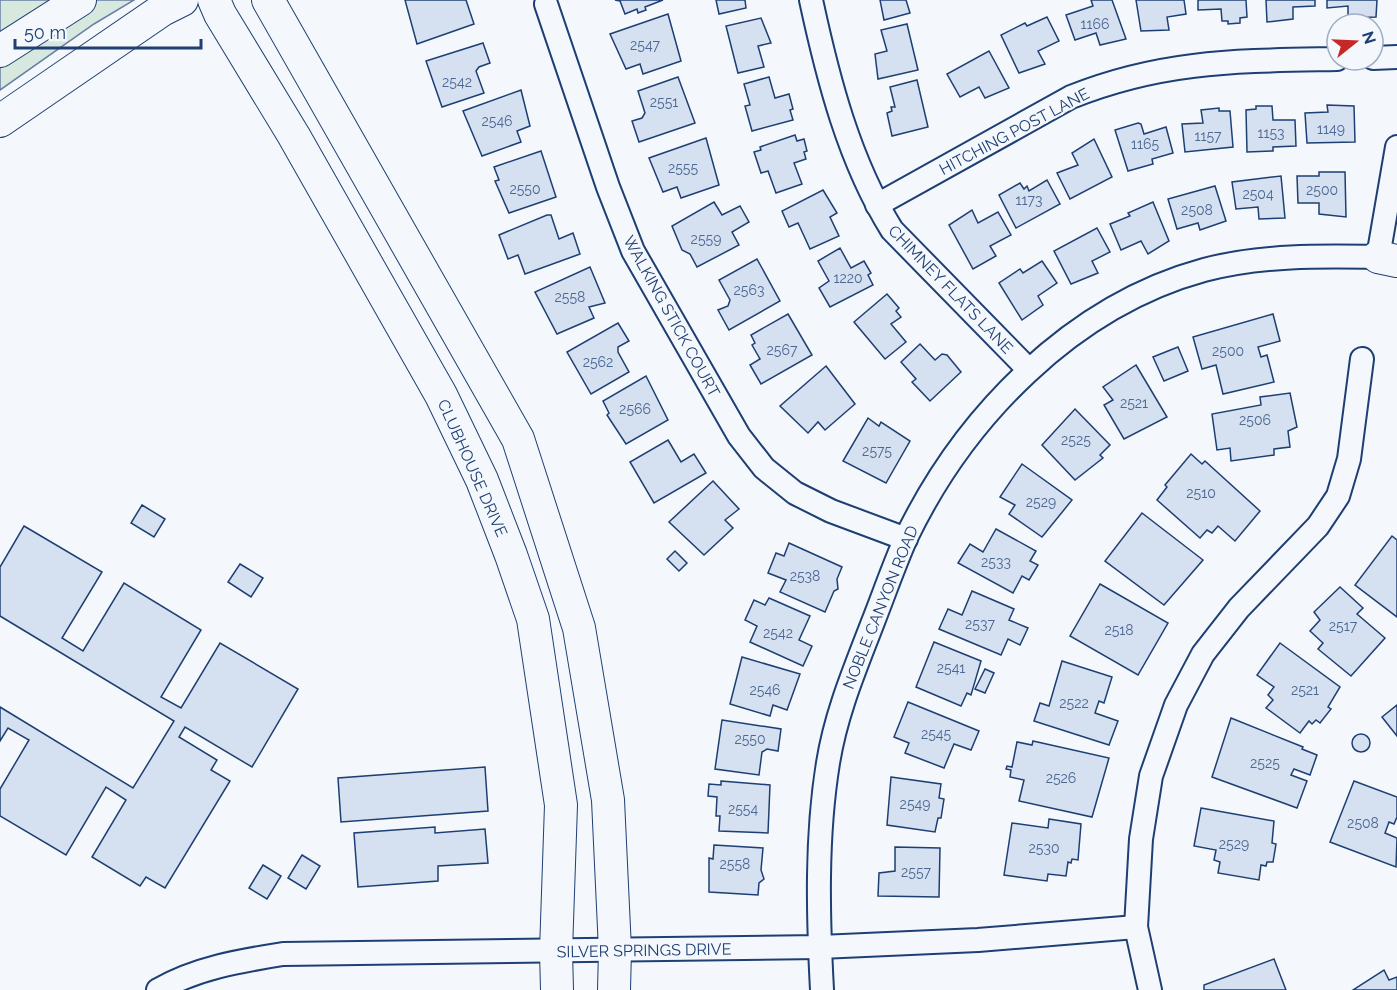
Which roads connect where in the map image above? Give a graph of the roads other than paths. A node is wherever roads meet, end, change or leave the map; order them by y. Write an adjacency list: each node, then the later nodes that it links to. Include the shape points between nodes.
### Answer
1 (80, 0): 7 (street)
2 (182, 0): 9 (street)
3 (214, 0): 19 (street, CLUBHOUSE DRIVE, via 441,395 482,480 511,555 533,619 561,805)
4 (268, 0): 18 (street, via 518,439 579,628 608,800)
5 (811, 0): 11 (street, CHIMNEY FLATS LANE, via 849,144)
6 (546, 4): 15 (street, WALKING STICK COURT, via 633,251 739,436 764,468 795,493)
7 (0, 51)
8 (1325, 59): 11 (street, HITCHING POST LANE, via 1214,62 1101,85 1071,97)
9 (0, 121)
10 (1397, 147): 12 (street)
11 (877, 205): 14 (street, CHIMNEY FLATS LANE, via 892,230)
12 (1387, 259): 14 (street, NOBLE CANYON ROAD, via 1312,256 1204,270 1122,304 1076,330)
13 (1362, 359): 16 (street, via 1349,459 1338,495 1318,526 1239,608 1203,654 1176,705 1151,776 1141,839)
14 (1029, 370): 15 (street, NOBLE CANYON ROAD, via 948,466)
15 (906, 539): 17 (street, NOBLE CANYON ROAD, via 842,701 828,761 822,813)
16 (1136, 927): 17 (street, SILVER SPRINGS DRIVE); 24 (street)
17 (820, 947): 18 (street, SILVER SPRINGS DRIVE); 23 (street, NOBLE CANYON ROAD)
18 (615, 950): 19 (street, SILVER SPRINGS DRIVE); 22 (street)
19 (556, 951): 20 (street, SILVER SPRINGS DRIVE, via 283,954 222,964); 21 (street, CLUBHOUSE DRIVE)
20 (158, 990)
21 (557, 990)
22 (614, 990)
23 (822, 990)
24 (1150, 990)

